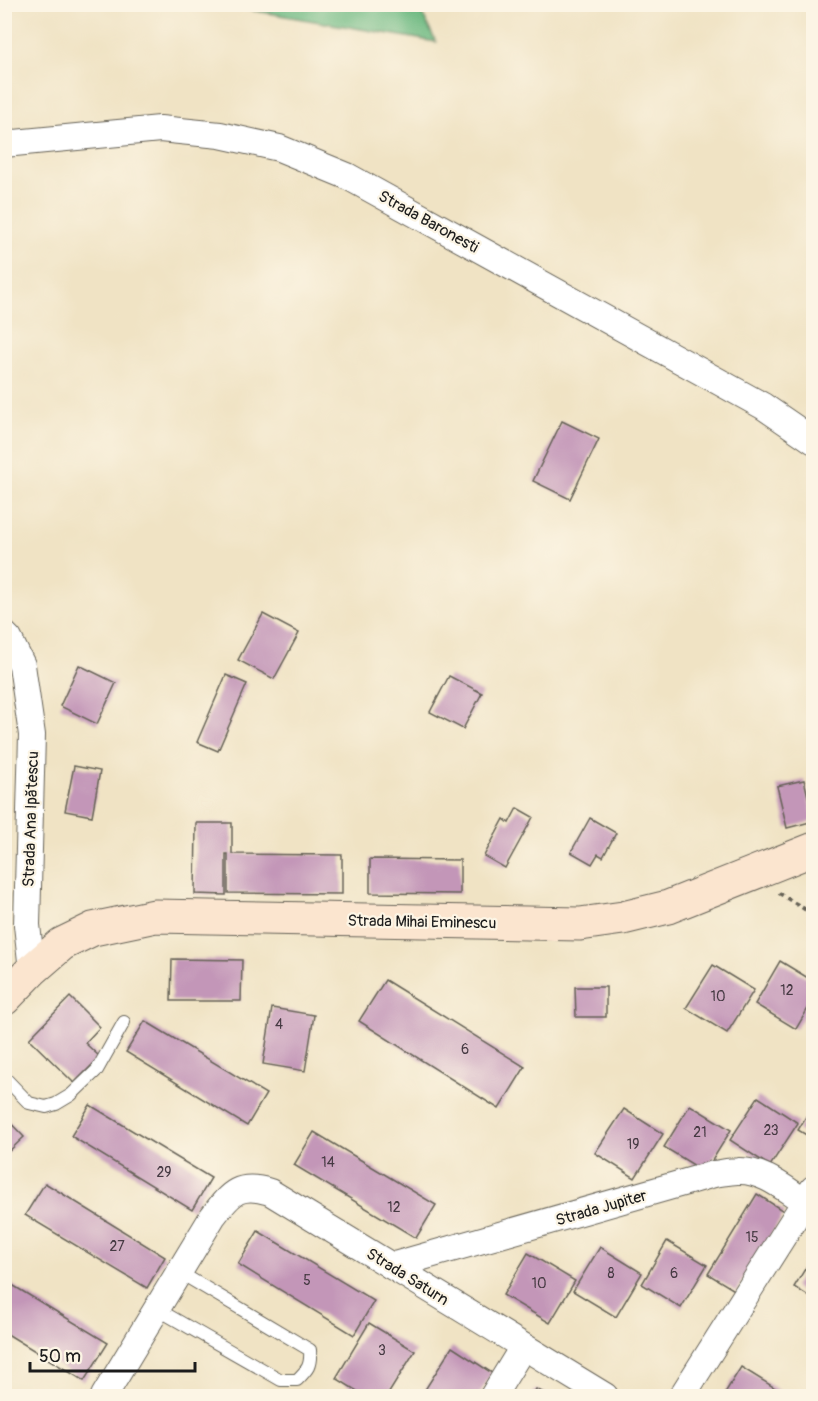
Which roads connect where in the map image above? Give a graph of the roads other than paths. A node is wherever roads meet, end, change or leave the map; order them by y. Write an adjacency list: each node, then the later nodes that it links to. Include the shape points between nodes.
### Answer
1 (4, 144): 2 (street, Strada Baronesti, via 160,129 220,135 279,148 347,176 763,406)
2 (813, 441)
3 (4, 634): 5 (street, Strada Ana Ipătescu, via 22,664 32,735 27,925)
4 (813, 849): 5 (main road, Strada Mihai Eminescu, via 668,907 623,918 580,924 155,916 93,929 62,944)
5 (32, 970): 6 (main road)
6 (4, 999)
7 (123, 1022): 8 (lane, via 97,1070 56,1104 46,1107 29,1103)
8 (4, 1077)
9 (809, 1195): 10 (street, Strada Jupiter, via 753,1172 714,1174); 17 (street, Strada Jupiter)
10 (391, 1266): 11 (street, Strada Saturn, via 270,1192 257,1188 230,1195); 13 (street, Strada Saturn)
11 (179, 1272): 12 (street, Strada Saturn); 12 (lane, via 310,1350 308,1369 297,1380 281,1380)
12 (157, 1309): 14 (street, Strada Saturn)
13 (523, 1347): 15 (street); 16 (street, Strada Saturn)
14 (104, 1396)
15 (493, 1396)
16 (605, 1396)
17 (682, 1396)

